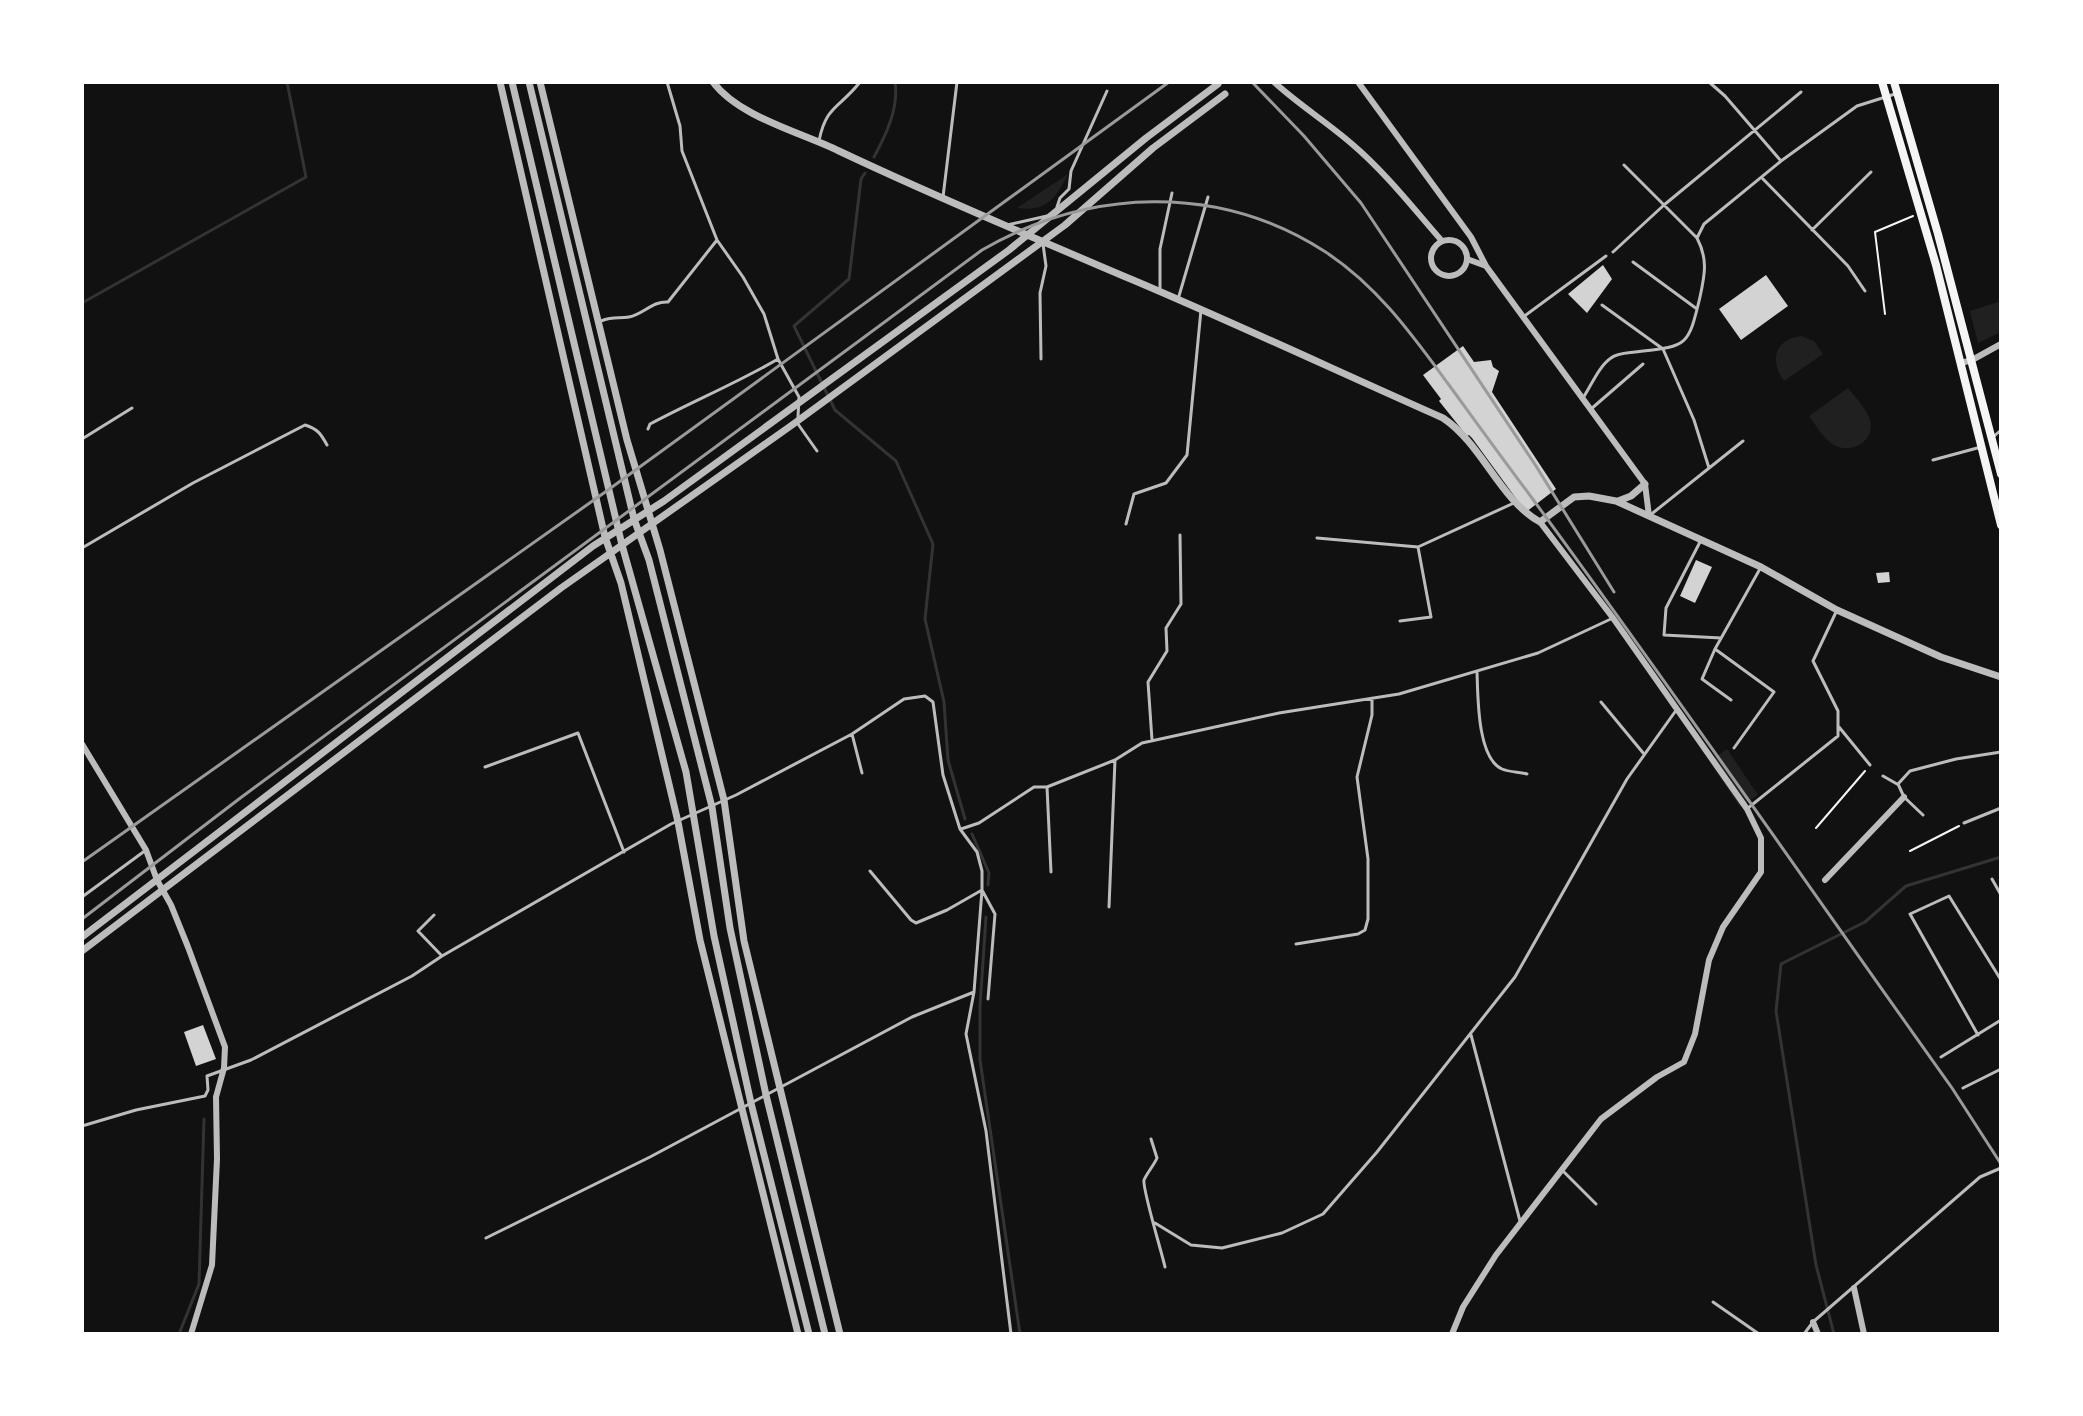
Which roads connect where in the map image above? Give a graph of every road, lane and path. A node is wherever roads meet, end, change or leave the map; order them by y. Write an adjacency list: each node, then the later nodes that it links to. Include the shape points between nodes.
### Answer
1 (500, 82): 75 (street)
2 (512, 82): 73 (street)
3 (529, 82): 70 (street)
4 (540, 82): 52 (street)
5 (667, 82): 36 (lane, via 682,151)
6 (713, 82): 21 (street, via 739,107)
7 (860, 82): 21 (lane, via 833,106 822,122)
8 (957, 82): 28 (lane)
9 (1274, 82): 37 (street, via 1390,180)
10 (1358, 82): 43 (street, via 1471,237)
11 (1709, 82): 20 (lane)
12 (1882, 82): 19 (main road)
13 (1894, 82): 17 (main road)
14 (1218, 84): 31 (street)
15 (1107, 91): 31 (lane)
16 (1801, 92): 20 (lane)
17 (1897, 93): 19 (lane); 57 (main road)
18 (1225, 94): 38 (street)
19 (1885, 96): 22 (lane, via 1857,106); 30 (main road)
20 (1754, 130): 22 (lane); 29 (lane)
21 (819, 141): 28 (street)
22 (1781, 161): 25 (lane)
23 (1624, 165): 29 (lane)
24 (1871, 172): 33 (lane)
25 (1763, 179): 33 (lane); 35 (lane, via 1704,224)
26 (1172, 193): 45 (lane, via 1160,249)
27 (1208, 197): 46 (lane)
28 (943, 200): 32 (street)
29 (1664, 205): 35 (lane); 39 (lane)
30 (1921, 212): 50 (path, via 1875,232); 58 (main road)
31 (1055, 214): 32 (lane); 34 (street)
32 (1004, 226): 34 (street)
33 (1812, 230): 44 (lane)
34 (1026, 236): 38 (street); 81 (street)
35 (1697, 238): 48 (lane, via 1705,253)
36 (717, 240): 52 (lane, via 668,302); 55 (lane, via 764,314)
37 (1442, 241): 41 (street, via 1459,243); 41 (street, via 1431,253 1439,273 1455,275)
38 (1042, 242): 45 (street); 56 (lane, via 1046,266 1040,293); 85 (street)
39 (1613, 252)
40 (1606, 256): 51 (lane)
41 (1467, 259): 43 (street)
42 (1633, 262): 48 (lane)
43 (1486, 266): 51 (street)
44 (1865, 291)
45 (1160, 292): 46 (street)
46 (1178, 300): 49 (street)
47 (1602, 305): 54 (lane)
48 (1697, 309): 54 (lane, via 1688,338)
49 (1201, 310): 80 (street, via 1443,418 1469,440); 86 (lane, via 1187,455 1166,483 1134,494)
50 (1885, 314)
51 (1523, 317): 60 (street)
52 (598, 322): 67 (street)
53 (2001, 344): 57 (street)
54 (1663, 349): 60 (lane, via 1612,356); 76 (lane)
55 (778, 359): 63 (lane); 72 (lane, via 799,397 798,425)
56 (1041, 359)
57 (1972, 360): 58 (street); 66 (main road)
58 (1961, 363): 71 (main road)
59 (1643, 364): 62 (lane)
60 (1583, 398): 62 (street)
61 (132, 408): 65 (lane)
62 (1591, 409): 78 (street)
63 (648, 429)
64 (2001, 430): 66 (lane)
65 (82, 439)
66 (1991, 439): 77 (main road)
67 (627, 440): 70 (street); 81 (street)
68 (1743, 441): 76 (lane)
69 (327, 445): 96 (lane, via 315,428 305,425)
70 (616, 447): 83 (street)
71 (1981, 447): 74 (lane); 87 (main road)
72 (817, 451)
73 (600, 459): 75 (street); 88 (street)
74 (1933, 460)
75 (589, 467): 91 (street)
76 (1709, 468): 82 (lane)
77 (2001, 474)
78 (1645, 484): 79 (street); 82 (street)
79 (1616, 501): 82 (street); 84 (street, via 1574,497)
80 (1516, 502): 84 (street); 95 (lane)
81 (647, 512): 83 (street); 85 (street)
82 (1649, 516): 93 (street)
83 (634, 519): 88 (street); 89 (street)
84 (1540, 522): 100 (street)
85 (651, 524): 89 (street); 126 (street)
86 (1126, 524)
87 (2001, 525)
88 (617, 528): 91 (street); 94 (street)
89 (640, 532): 94 (street); 127 (street)
90 (1180, 535): 112 (lane, via 1181,604 1166,628 1167,651 1148,682)
91 (605, 537): 97 (street); 142 (street)
92 (1317, 538): 95 (lane)
93 (1701, 540): 98 (street); 102 (lane, via 1666,608 1664,635)
94 (622, 545): 97 (street); 130 (street)
95 (1418, 547): 101 (lane, via 1431,617)
96 (82, 548)
97 (609, 553): 132 (street, via 621,583); 144 (street)
98 (1761, 567): 99 (street); 102 (lane)
99 (1837, 610): 105 (street, via 1941,657); 110 (lane, via 1813,661 1838,711)
100 (1613, 618): 104 (lane, via 1538,653); 109 (street)
101 (1400, 621)
102 (1721, 638): 103 (lane)
103 (1715, 649): 107 (lane, via 1702,679); 114 (lane, via 1774,692)
104 (1477, 672): 106 (lane); 121 (lane, via 1487,754 1501,769)
105 (2001, 677)
106 (1372, 698): 112 (lane); 151 (lane, via 1357,777 1368,859 1365,930)
107 (1731, 700)
108 (1601, 702): 116 (lane)
109 (1677, 709): 116 (lane); 129 (street)
110 (1839, 727): 118 (lane); 129 (lane, via 1835,739)
111 (852, 734): 120 (lane); 126 (lane); 135 (lane, via 904,699 925,696 933,702 943,775)
112 (1152, 740): 117 (lane)
113 (82, 744): 136 (street)
114 (1734, 748)
115 (2001, 752): 123 (lane, via 1910,771)
116 (1644, 754): 158 (lane, via 1515,977)
117 (1115, 760): 124 (lane); 148 (lane)
118 (1870, 765): 134 (path)
119 (485, 767): 138 (lane, via 578,733)
120 (862, 773)
121 (1527, 774)
122 (1883, 776): 123 (lane)
123 (1898, 784): 125 (lane)
124 (1047, 787): 135 (lane, via 1034,787 979,823); 140 (lane)
125 (1904, 797): 131 (lane); 143 (street)
126 (724, 800): 127 (lane); 163 (street, via 744,941)
127 (712, 807): 130 (lane); 165 (street, via 730,928)
128 (2001, 808): 133 (lane)
129 (1747, 809): 171 (street, via 1761,838 1761,872 1723,927 1709,960 1695,1034 1684,1062 1601,1119)
130 (695, 815): 132 (lane); 166 (street, via 714,936)
131 (1923, 815)
132 (678, 822): 138 (lane); 167 (street)
133 (1964, 823): 137 (path)
134 (1816, 828)
135 (960, 829): 145 (lane, via 980,861)
136 (146, 850): 142 (street); 147 (lane)
137 (1910, 851)
138 (624, 852): 153 (lane)
139 (870, 871): 145 (lane, via 916,923)
140 (1051, 872)
141 (1992, 879): 146 (lane)
142 (157, 880): 144 (street); 150 (street)
143 (1825, 880)
144 (162, 889): 152 (street); 161 (street, via 223,1034)
145 (982, 890): 155 (lane); 156 (lane, via 995,914)
146 (2001, 895)
147 (82, 897)
148 (1109, 907)
149 (434, 915): 153 (lane, via 418,931)
150 (82, 937)
151 (1296, 944)
152 (82, 951)
153 (442, 956): 161 (lane, via 251,1060)
154 (2001, 980): 159 (lane, via 1949,896 1910,914)
155 (974, 992): 163 (lane, via 912,1017); 185 (lane, via 966,1034 986,1131)
156 (988, 999)
157 (2001, 1020): 159 (lane)
158 (1471, 1035): 173 (lane, via 1323,1214 1282,1233 1222,1248 1191,1245); 174 (lane)
159 (1978, 1035): 160 (lane)
160 (1941, 1057)
161 (224, 1068): 168 (lane, via 207,1076 205,1096); 180 (street, via 216,1097 212,1265)
162 (2001, 1069): 164 (lane)
163 (781, 1087): 165 (lane); 184 (street)
164 (1963, 1088)
165 (766, 1095): 166 (lane); 183 (street)
166 (751, 1103): 167 (lane); 182 (street)
167 (741, 1109): 175 (lane); 181 (street)
168 (82, 1126)
169 (1151, 1139): 173 (lane, via 1157,1158 1144,1180 1144,1192)
170 (2001, 1168): 177 (lane, via 1980,1177)
171 (1563, 1171): 172 (lane); 174 (street)
172 (1596, 1204)
173 (1155, 1223): 176 (lane)
174 (1521, 1225): 186 (street, via 1463,1307)
175 (486, 1238)
176 (1165, 1267)
177 (1854, 1288): 179 (lane); 190 (street)
178 (1713, 1302): 187 (lane)
179 (1813, 1322): 188 (lane); 189 (street)
180 (191, 1334)
181 (798, 1334)
182 (809, 1334)
183 (825, 1334)
184 (840, 1334)
185 (1011, 1334)
186 (1452, 1334)
187 (1759, 1334)
188 (1804, 1334)
189 (1818, 1334)
190 (1864, 1334)

